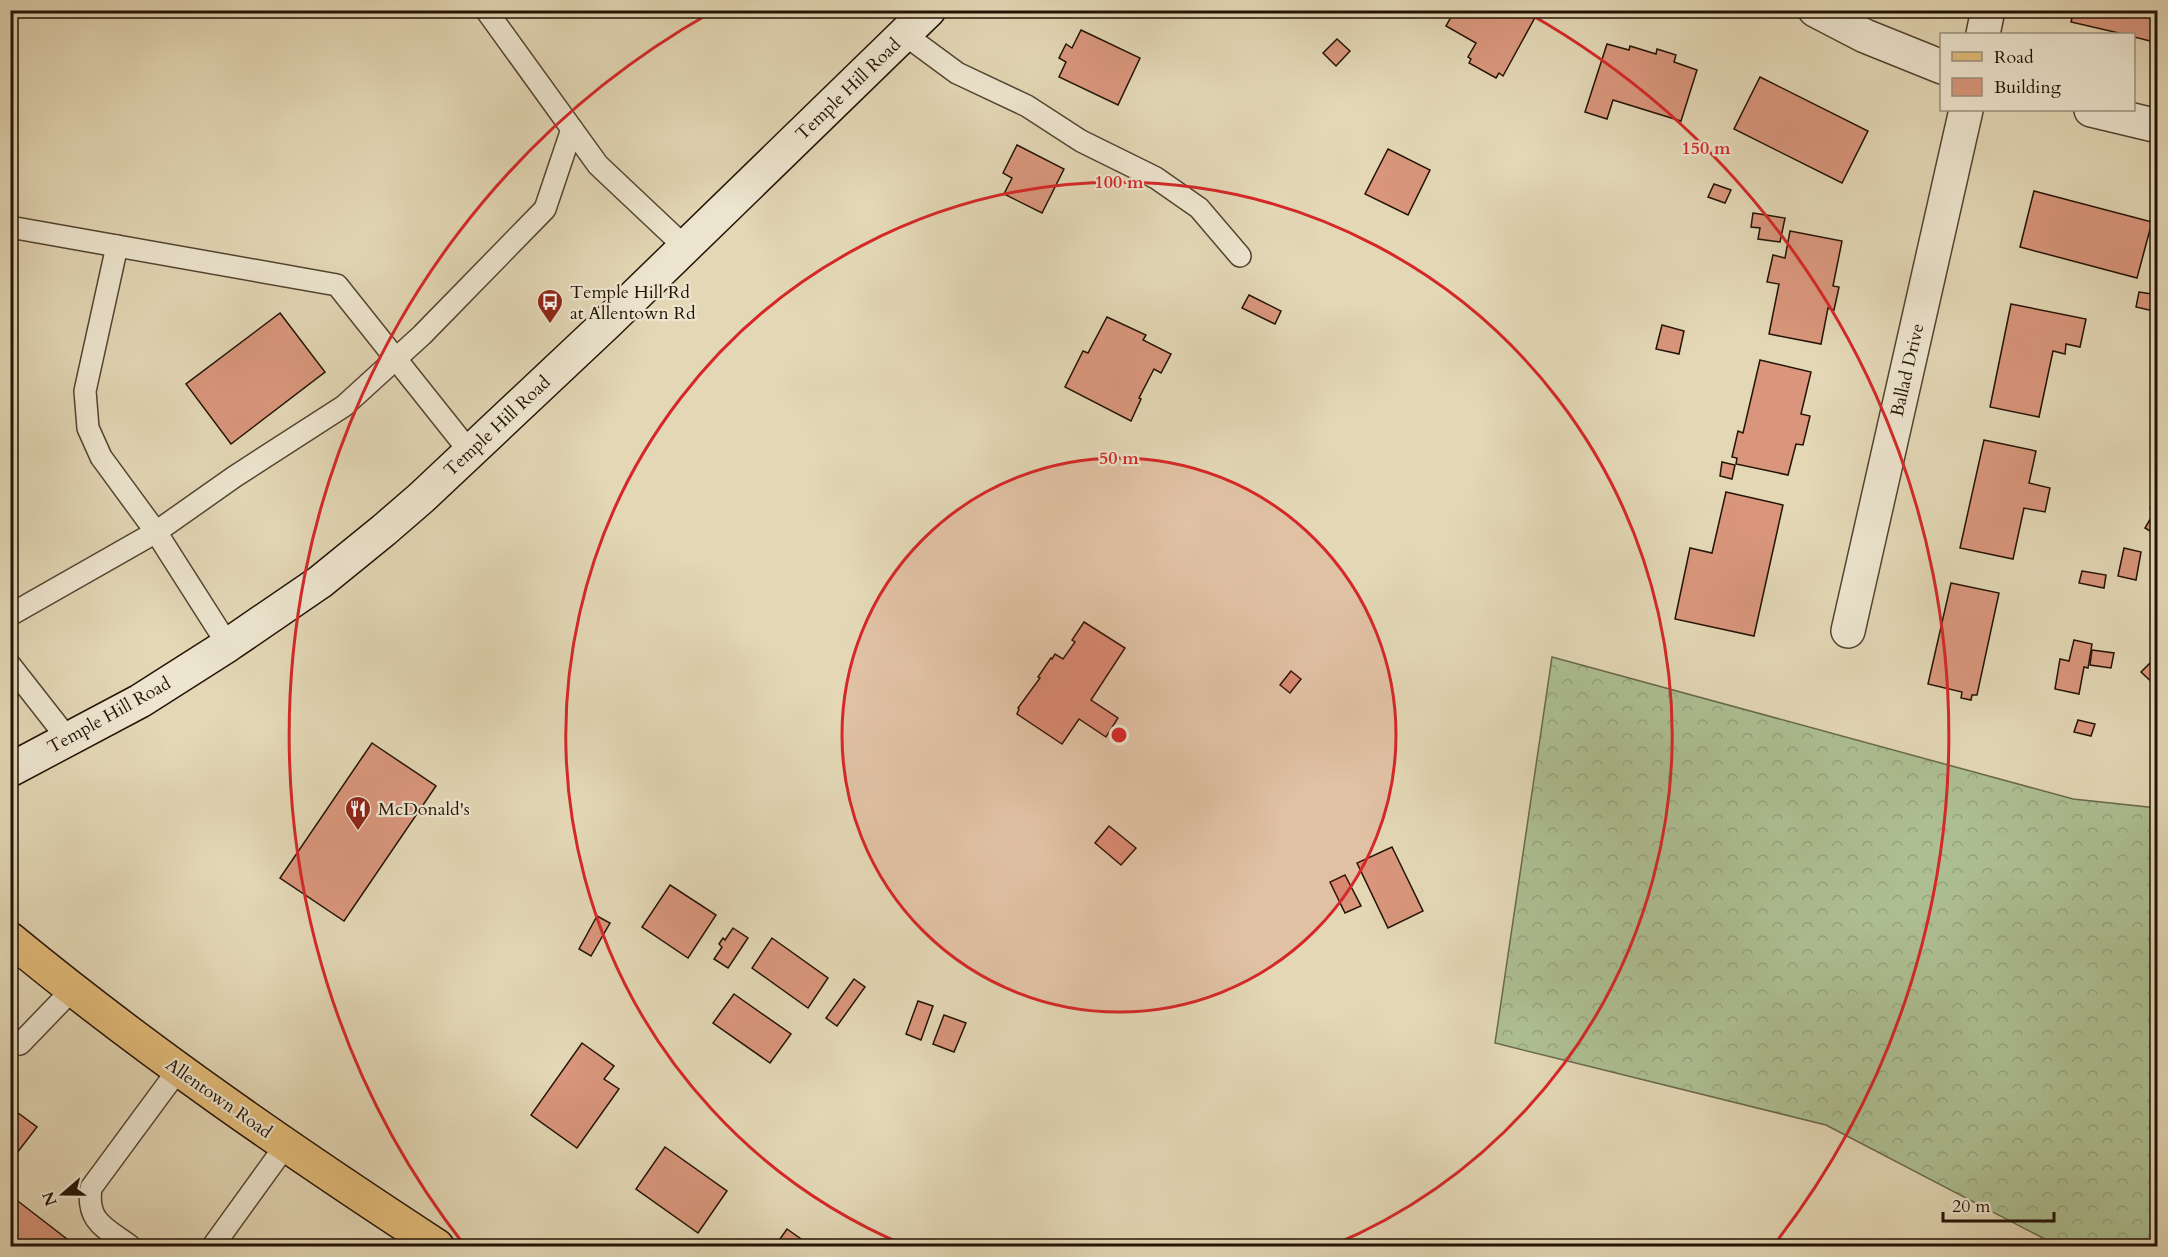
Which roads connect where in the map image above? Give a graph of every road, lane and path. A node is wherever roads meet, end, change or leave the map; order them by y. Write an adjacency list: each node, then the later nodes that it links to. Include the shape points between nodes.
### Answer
1 (486, 10): 11 (lane)
2 (928, 10): 6 (main road, Temple Hill Road)
3 (1815, 10): 7 (main road)
4 (1988, 10): 5 (main road)
5 (1983, 33)
6 (904, 34): 14 (main road, Temple Hill Road); 15 (lane, via 957,73 1027,106 1081,141 1156,178 1199,208)
7 (1940, 67)
8 (1966, 111): 20 (main road, Ballad Drive)
9 (2095, 111): 10 (main road)
10 (2157, 126)
11 (572, 129): 14 (lane, via 598,165); 16 (lane, via 545,209)
12 (10, 227): 13 (lane)
13 (117, 246): 16 (lane, via 337,285); 18 (lane, via 85,391 88,428 101,457)
14 (685, 247): 17 (main road, Temple Hill Road)
15 (1240, 256)
16 (397, 358): 17 (lane); 18 (lane, via 344,406)
17 (470, 452): 21 (main road, Temple Hill Road, via 320,582)
18 (156, 532): 19 (lane); 21 (lane)
19 (10, 615)
20 (1848, 631)
21 (228, 645): 23 (main road, Temple Hill Road, via 140,701)
22 (10, 665): 23 (lane)
23 (68, 739): 24 (main road, Temple Hill Road)
24 (10, 770)
25 (10, 939): 26 (main road, Allentown Road)
26 (72, 990): 27 (lane); 28 (main road, Allentown Road)
27 (14, 1048)
28 (178, 1070): 29 (main road, Allentown Road); 30 (lane, via 91,1188 89,1202 95,1219)
29 (286, 1145): 31 (lane); 32 (main road, Allentown Road)
30 (130, 1246)
31 (213, 1246)
32 (437, 1246)

